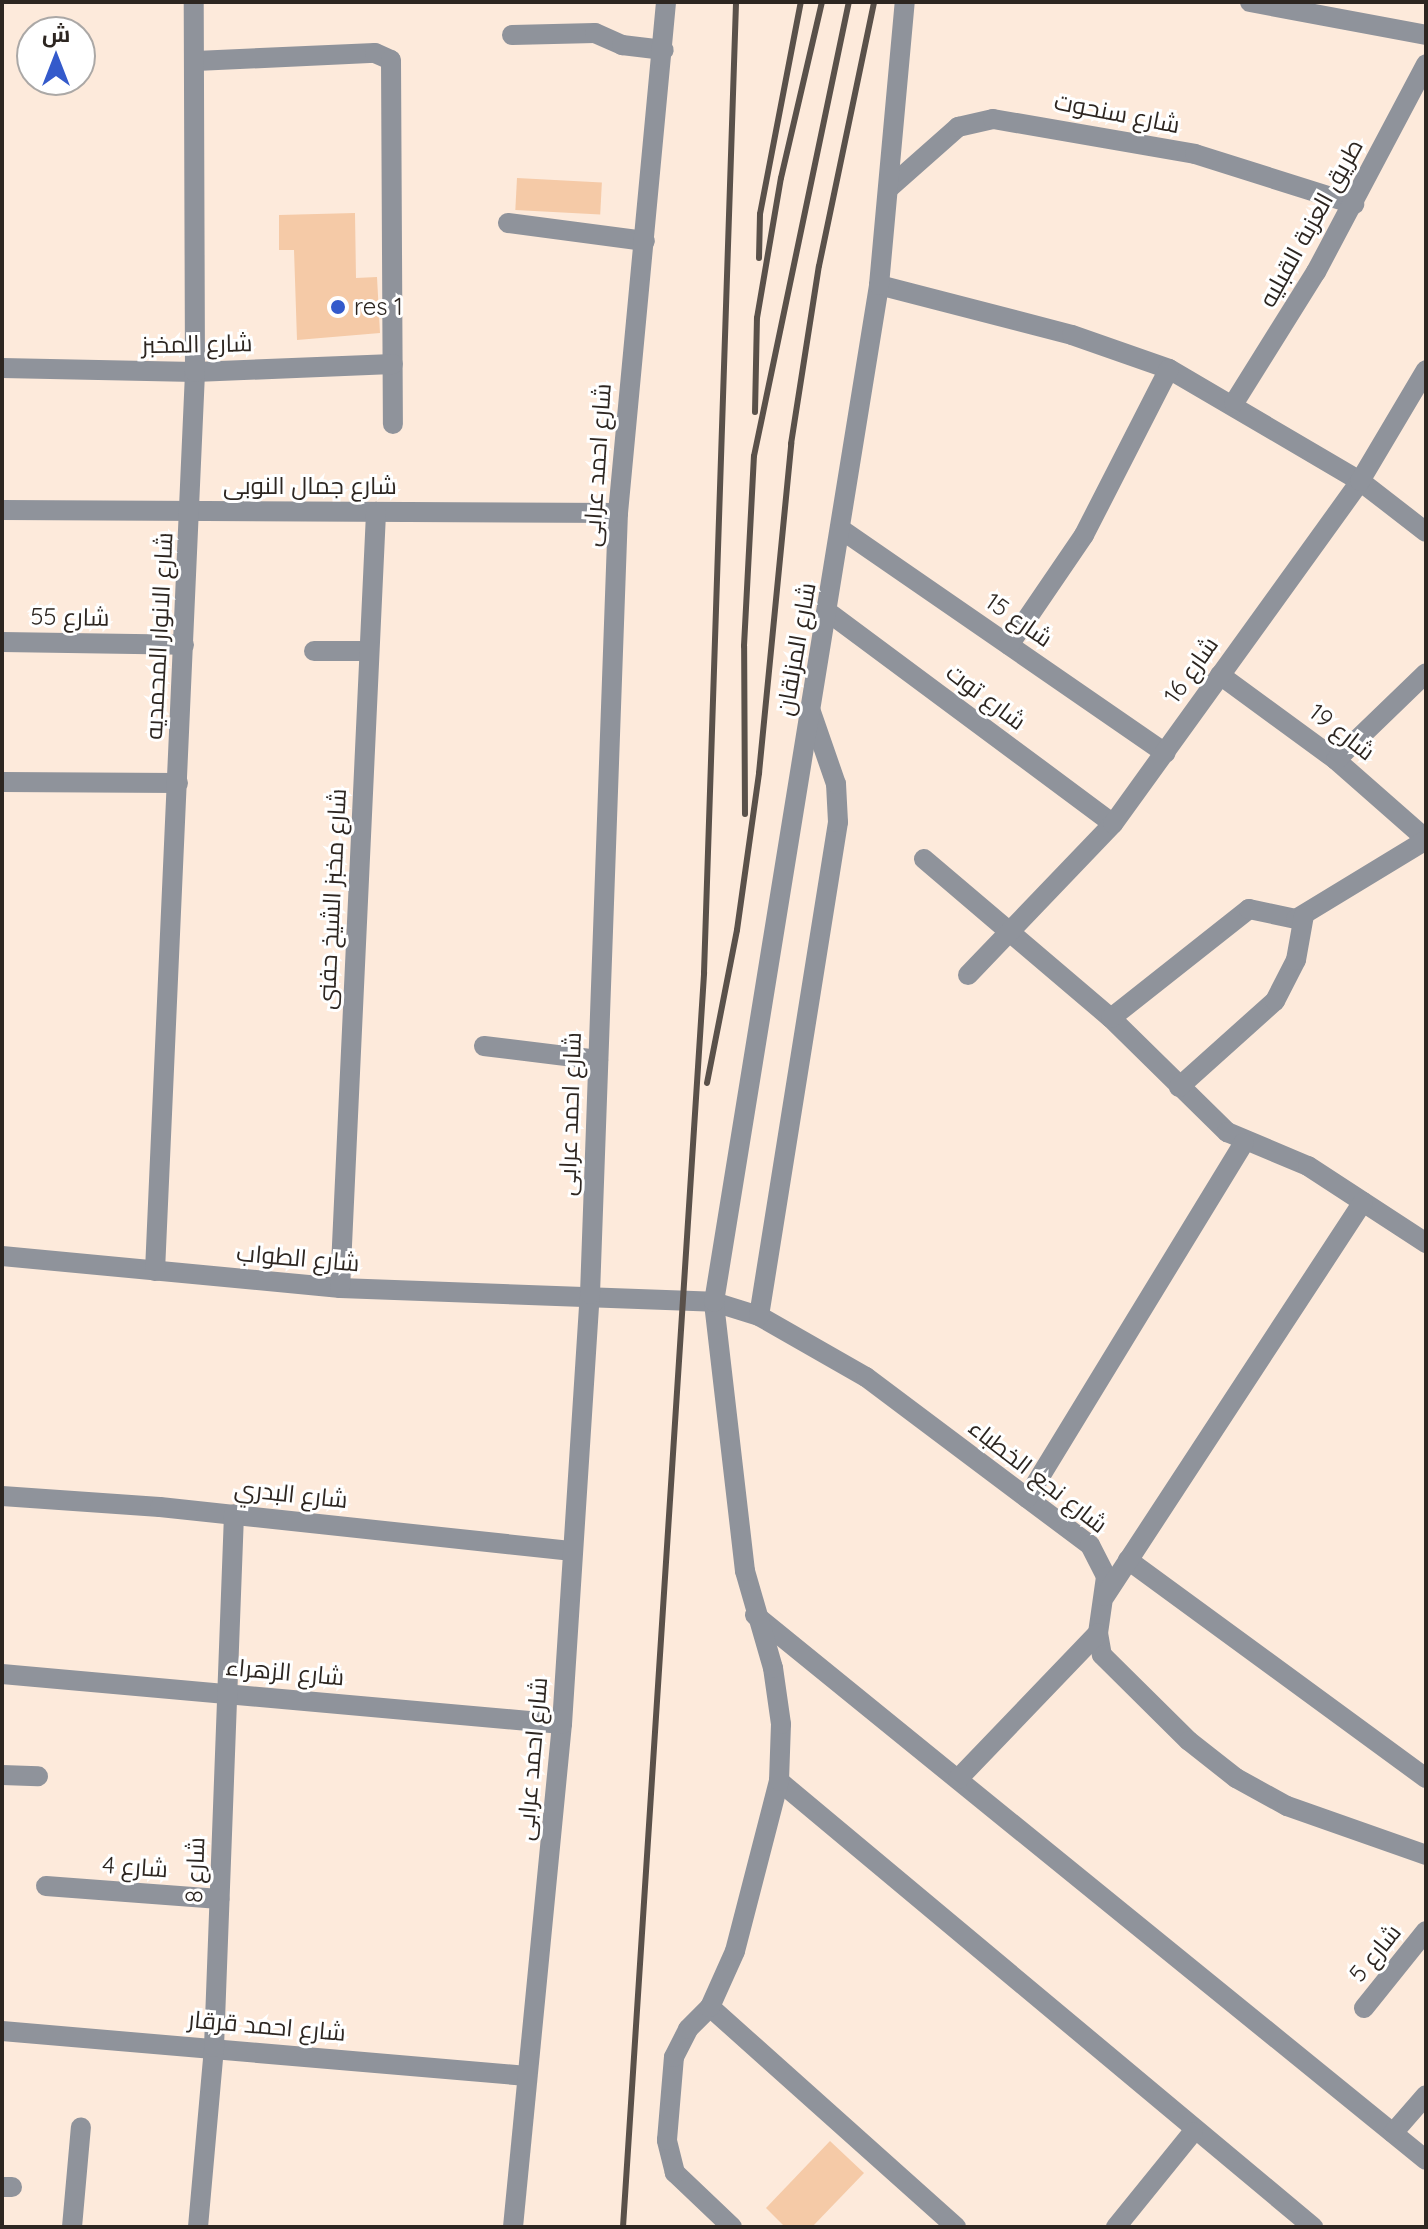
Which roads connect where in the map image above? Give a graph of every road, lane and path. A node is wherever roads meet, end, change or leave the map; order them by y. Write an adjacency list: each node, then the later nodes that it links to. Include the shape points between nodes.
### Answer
1 (194, 2): 8 (street, شارع الانوار المحمديه)
2 (666, 2): 7 (street, شارع احمد عرابى)
3 (905, 2): 10 (street, شارع المزلقان)
4 (1250, 2): 6 (street)
5 (512, 35): 7 (street, via 595,33 631,48)
6 (1426, 35)
7 (664, 50): 13 (street, شارع احمد عرابى)
8 (196, 61): 15 (street, via 375,53 391,60); 19 (street, شارع الانوار المحمديه)
9 (1426, 64): 11 (street, طريق العزبة القبليه)
10 (888, 189): 11 (street, شارع سنحوت, via 958,127 993,119 1195,154); 14 (street, شارع المزلقان)
11 (1354, 204): 20 (street, طريق العزبة القبليه)
12 (508, 223): 13 (street)
13 (645, 241): 26 (street, شارع احمد عرابى)
14 (879, 285): 17 (street, via 1072,335); 27 (street, شارع المزلقان)
15 (393, 364): 19 (street, شارع المخبز); 21 (street)
16 (2, 368): 19 (street, شارع المخبز)
17 (1169, 369): 20 (street); 32 (street, via 1084,535)
18 (1426, 370): 22 (street, شارع 16)
19 (195, 372): 25 (street, شارع الانوار المحمديه)
20 (1234, 403): 22 (street)
21 (393, 424)
22 (1360, 481): 28 (street); 36 (street, شارع 16)
23 (2, 510): 25 (street, شارع جمال النوبى)
24 (376, 512): 25 (street, شارع جمال النوبى); 26 (street, شارع جمال النوبى); 34 (street, شارع مخبز الشيخ حفنى)
25 (191, 513): 31 (street, شارع الانوار المحمديه)
26 (618, 513): 50 (street, شارع احمد عرابى)
27 (842, 530): 29 (street, شارع المزلقان); 32 (street, شارع 15)
28 (1426, 532)
29 (828, 612): 37 (street, شارع المزلقان); 42 (street, شارع توت)
30 (2, 642): 31 (street, شارع 55)
31 (184, 645): 41 (street, شارع الانوار المحمديه)
32 (1009, 645): 38 (street, شارع 15)
33 (314, 651): 34 (street)
34 (369, 651): 57 (street, شارع مخبز الشيخ حفنى)
35 (1426, 673): 39 (street)
36 (1220, 675): 38 (street, شارع 16); 39 (street, شارع 19)
37 (811, 712): 59 (street, شارع المزلقان); 60 (street, via 836,784 838,822)
38 (1165, 753): 42 (street, شارع 16)
39 (1336, 760): 43 (street, شارع 19)
40 (2, 782): 41 (street)
41 (178, 783): 56 (street, شارع الانوار المحمديه)
42 (1113, 824): 46 (street, شارع 16)
43 (1426, 839): 45 (street)
44 (924, 859): 46 (street)
45 (1304, 915): 48 (street, via 1287,920 1249,909); 51 (street, via 1296,960 1275,1001)
46 (1011, 931): 47 (street, شارع 16); 48 (street)
47 (968, 975)
48 (1111, 1018): 51 (street)
49 (484, 1046): 50 (street)
50 (598, 1060): 58 (street, شارع احمد عرابى)
51 (1179, 1087): 52 (street)
52 (1244, 1143): 53 (street, via 1276,1150); 62 (street)
53 (1363, 1202): 54 (street); 65 (street)
54 (1426, 1243)
55 (2, 1256): 56 (street, شارع الطواب)
56 (155, 1271): 57 (street, شارع الطواب)
57 (340, 1288): 58 (street, شارع الطواب)
58 (590, 1294): 59 (street, شارع نجع الخطباء); 64 (street, شارع احمد عرابى)
59 (714, 1302): 60 (street, شارع نجع الخطباء); 67 (street, شارع المزلقان)
60 (759, 1316): 62 (street, شارع نجع الخطباء, via 866,1377)
61 (2, 1496): 63 (street, شارع البدري)
62 (1027, 1498): 66 (street, شارع نجع الخطباء, via 1090,1545 1106,1577)
63 (234, 1514): 64 (street, شارع البدري); 70 (street, شارع 8)
64 (573, 1551): 71 (street, شارع احمد عرابى)
65 (1128, 1560): 66 (street); 74 (street)
66 (1105, 1596): 68 (street, شارع نجع الخطباء)
67 (754, 1614): 75 (street); 76 (street, شارع المزلقان, via 773,1668 781,1724)
68 (1098, 1633): 75 (street); 77 (street, via 1102,1655 1113,1671 1236,1778 1287,1806)
69 (2, 1674): 70 (street, شارع الزهراء)
70 (228, 1693): 71 (street, شارع الزهراء); 79 (street, شارع 8)
71 (562, 1724): 85 (street, شارع احمد عرابى)
72 (2, 1775): 73 (street)
73 (38, 1776)
74 (1426, 1778)
75 (958, 1779): 89 (street)
76 (779, 1781): 81 (street, شارع المزلقان, via 735,1951); 88 (street)
77 (1426, 1855)
78 (46, 1886): 79 (street, شارع 4)
79 (220, 1899): 84 (street, شارع 8)
80 (1426, 1931): 82 (street, شارع 5)
81 (710, 2007): 94 (street, شارع المزلقان, via 688,2029 674,2057 667,2140 675,2173); 95 (street)
82 (1364, 2008)
83 (2, 2031): 84 (street, شارع احمد قرقار)
84 (214, 2047): 85 (street, شارع احمد قرقار); 92 (street, شارع 8)
85 (527, 2076): 93 (street, شارع احمد عرابى)
86 (1426, 2095): 89 (street)
87 (81, 2127): 91 (street)
88 (1193, 2132): 96 (street); 97 (street)
89 (1393, 2133): 90 (street)
90 (1426, 2160)
91 (72, 2227)
92 (198, 2227)
93 (513, 2227)
94 (732, 2227)
95 (956, 2227)
96 (1116, 2227)
97 (1313, 2227)

